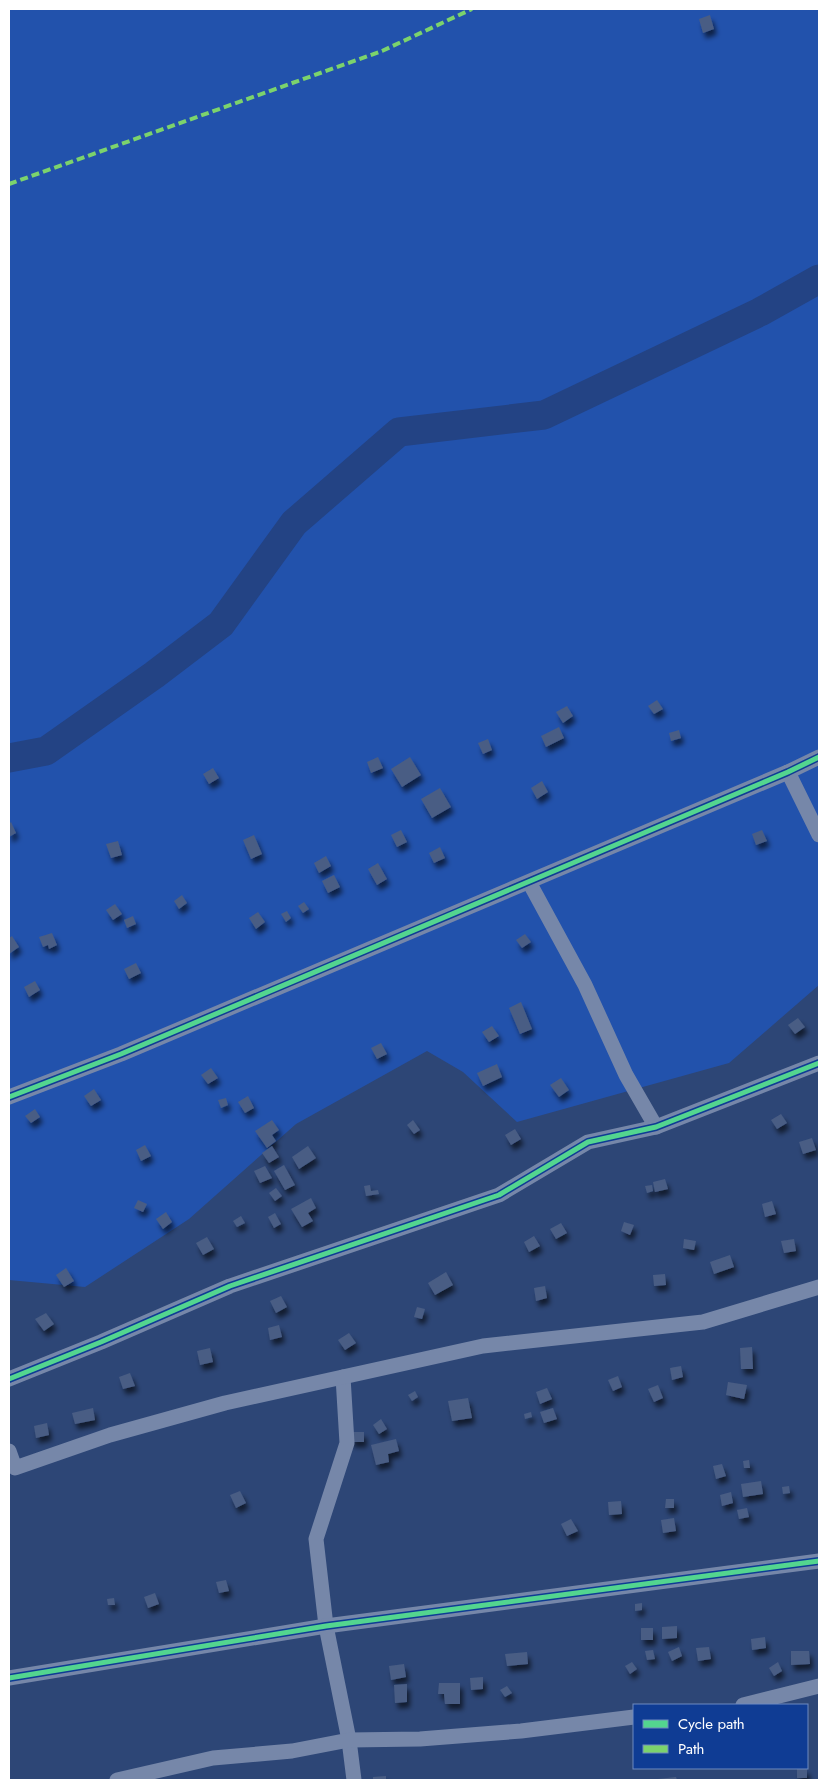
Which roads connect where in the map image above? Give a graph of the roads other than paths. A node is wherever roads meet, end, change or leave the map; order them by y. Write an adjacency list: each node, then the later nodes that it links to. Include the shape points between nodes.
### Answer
1 (819, 757): 2 (street)
2 (788, 772): 3 (street); 4 (street)
3 (819, 835)
4 (529, 882): 6 (street, via 121,1054); 7 (street, via 585,985 626,1075)
5 (819, 1063): 7 (street)
6 (9, 1097)
7 (656, 1126): 10 (street, via 588,1142 499,1195 230,1286)
8 (819, 1287): 9 (street, via 703,1322 483,1346)
9 (343, 1377): 11 (street, via 225,1403 110,1435 15,1468); 13 (street, via 346,1443 316,1539)
10 (9, 1379)
11 (9, 1452)
12 (819, 1560): 13 (street)
13 (326, 1626): 14 (street); 18 (street)
14 (9, 1678)
15 (819, 1686): 16 (street)
16 (747, 1704)
17 (633, 1717): 18 (street, via 521,1731 420,1739)
18 (349, 1740): 19 (street, via 292,1751 213,1758); 20 (street)
19 (117, 1780)
20 (354, 1780)

